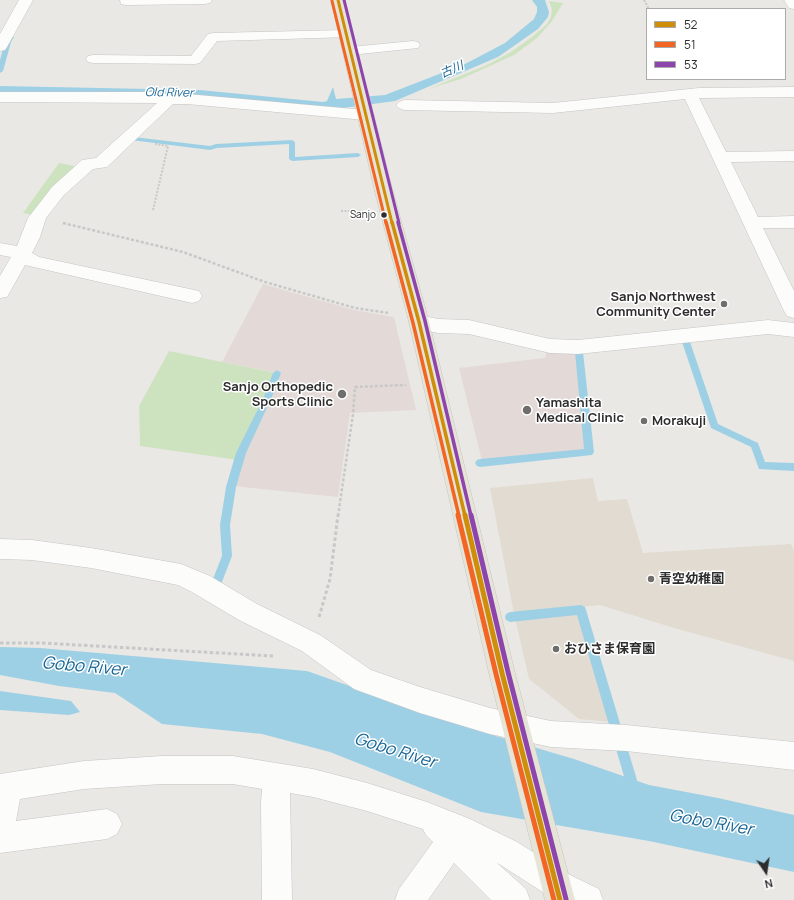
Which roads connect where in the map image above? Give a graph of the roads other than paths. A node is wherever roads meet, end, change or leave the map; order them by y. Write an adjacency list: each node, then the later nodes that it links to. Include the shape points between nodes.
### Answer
1 (26, 0): 8 (street)
2 (126, 0): 3 (street)
3 (154, 0): 4 (street)
4 (205, 0)
5 (338, 0): 9 (main road)
6 (790, 0): 7 (street)
7 (794, 6)
8 (6, 25): 11 (street)
9 (346, 34): 12 (main road); 13 (street, via 213,37 195,60)
10 (413, 45): 12 (street)
11 (0, 47)
12 (350, 51): 18 (main road)
13 (93, 59)
14 (794, 92): 15 (street)
15 (690, 94): 19 (street, via 553,108); 21 (street)
16 (0, 97): 17 (street, via 152,97)
17 (169, 100): 18 (street, via 187,99 297,110); 25 (street, via 100,163 88,164 58,191 42,209)
18 (363, 105): 29 (main road)
19 (404, 105)
20 (794, 156): 21 (street)
21 (720, 157): 23 (street)
22 (794, 222): 23 (street)
23 (751, 223): 28 (street)
24 (0, 249): 25 (street)
25 (22, 255): 26 (street); 27 (street, via 34,262)
26 (0, 292)
27 (192, 296)
28 (794, 311)
29 (419, 322): 30 (street, via 469,328 550,346 578,347 768,327); 32 (main road)
30 (794, 330)
31 (0, 549): 32 (street, via 32,550 91,558 181,575 311,643 363,680)
32 (517, 732): 33 (street, via 626,738); 40 (main road)
33 (794, 756)
34 (277, 777): 35 (street, via 233,770 162,770 84,775); 38 (street, via 367,797 426,816); 41 (street)
35 (4, 787): 37 (street)
36 (106, 824): 39 (street)
37 (0, 826)
38 (456, 834): 40 (street, via 506,852); 42 (street); 43 (street)
39 (0, 838)
40 (559, 893): 44 (street)
41 (277, 900)
42 (410, 900)
43 (515, 900)
44 (588, 900)

